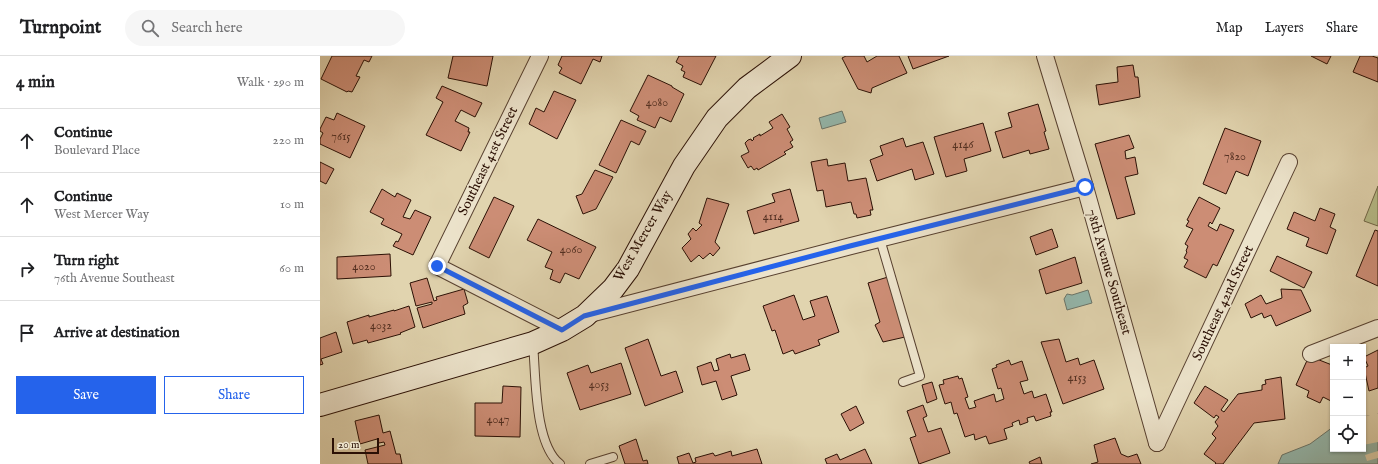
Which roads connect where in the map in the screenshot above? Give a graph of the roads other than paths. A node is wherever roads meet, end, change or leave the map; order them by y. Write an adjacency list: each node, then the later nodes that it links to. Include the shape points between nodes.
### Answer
1 (540, 56): 9 (street, Southeast 41st Street, via 437,266)
2 (790, 56): 7 (street, West Mercer Way, via 747,88 717,118 684,166 628,269 613,289)
3 (1045, 56): 5 (street, 78th Avenue Southeast)
4 (1290, 162): 14 (street, Southeast 42nd Street)
5 (1085, 187): 6 (street); 14 (street, 78th Avenue Southeast)
6 (880, 239): 7 (street); 12 (lane, via 920,376)
7 (584, 316): 9 (street, West Mercer Way)
8 (1378, 328): 11 (street)
9 (562, 330): 10 (street, West Mercer Way)
10 (533, 343): 13 (street, West Mercer Way); 16 (lane, via 537,396 544,439 548,450)
11 (1311, 354)
12 (903, 382)
13 (320, 405)
14 (1156, 443)
15 (613, 457): 17 (lane)
16 (560, 464)
17 (590, 464)

